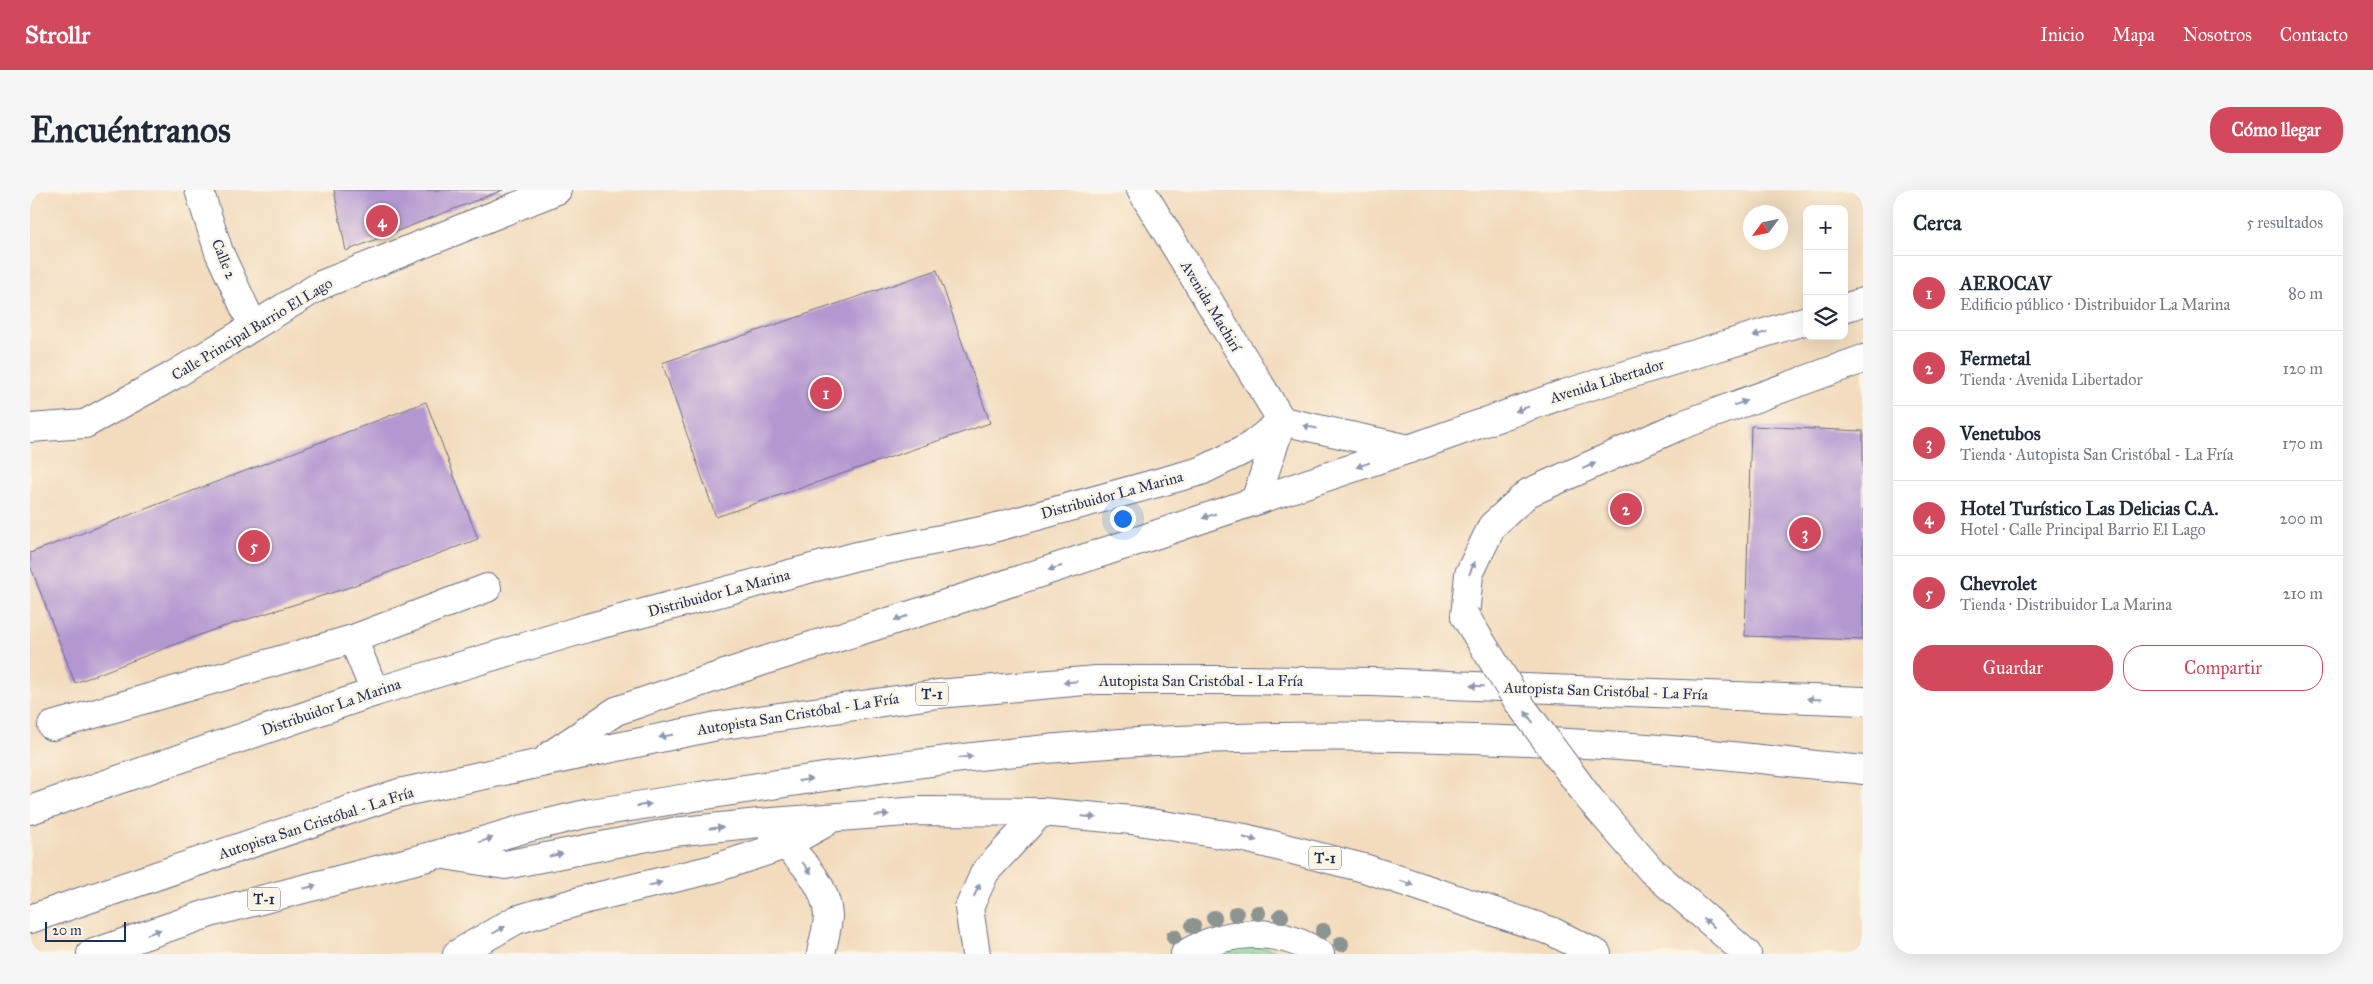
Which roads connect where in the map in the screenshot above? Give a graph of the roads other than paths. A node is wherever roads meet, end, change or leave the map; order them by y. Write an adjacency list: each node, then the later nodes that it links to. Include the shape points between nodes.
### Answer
1 (199, 190): 7 (main road, Calle 2, via 219,252)
2 (557, 190): 7 (main road, Calle Principal Barrio El Lago, via 320,286)
3 (1141, 190): 9 (main road, Avenida Machirí)
4 (1863, 302): 5 (main road)
5 (1848, 307)
6 (1803, 321): 11 (main road, Avenida Libertador, one-way to 11, via 1564,394)
7 (253, 326): 10 (main road, Calle Principal Barrio El Lago, via 174,376 85,424)
8 (1863, 359): 34 (main road, one-way to 8, bridge, via 1651,870 1589,798 1519,702 1465,616 1469,574 1492,526 1528,493 1679,426)
9 (1282, 421): 11 (main road, one-way to 9); 12 (main road); 15 (main road, Distribuidor La Marina, via 1248,448 1201,471 986,530 857,556 606,623)
10 (30, 428)
11 (1409, 449): 12 (main road, Avenida Libertador, one-way to 12)
12 (1255, 501): 18 (main road, Avenida Libertador, one-way to 18, via 616,710)
13 (487, 588): 14 (main road)
14 (353, 639): 15 (main road); 17 (main road)
15 (375, 692): 20 (main road, Distribuidor La Marina)
16 (1863, 701): 18 (main road, Autopista San Cristóbal - La Fría / T-1, one-way to 18, via 1372,682 1096,680 846,705 717,726)
17 (52, 726)
18 (538, 763): 26 (main road, Autopista San Cristóbal - La Fría / T-1, via 399,793)
19 (1863, 770): 25 (main road, one-way to 19, via 523,829 595,813 966,756 1154,741 1343,736 1476,739 1622,746)
20 (30, 810)
21 (1041, 812): 22 (main road, T-1, one-way to 21, via 920,811); 30 (main road, one-way to 21, via 969,908 985,872); 33 (main road, T-1, one-way to 33, via 1132,820 1245,838 1364,868 1550,931)
22 (833, 819): 23 (main road, T-1); 24 (main road)
23 (759, 823): 24 (main road); 25 (main road, T-1, one-way to 23, via 505,865 673,832)
24 (785, 845): 28 (main road, one-way to 24, via 516,920 587,899 713,869); 29 (main road, one-way to 29, via 811,872 820,887 828,915)
25 (439, 854): 27 (main road, T-1, one-way to 25, via 210,913)
26 (30, 919)
27 (91, 954)
28 (457, 954)
29 (821, 954)
30 (976, 954)
31 (1185, 954): 32 (main road, via 1220,938 1258,934 1295,941)
32 (1320, 954)
33 (1597, 954)
34 (1746, 954)

